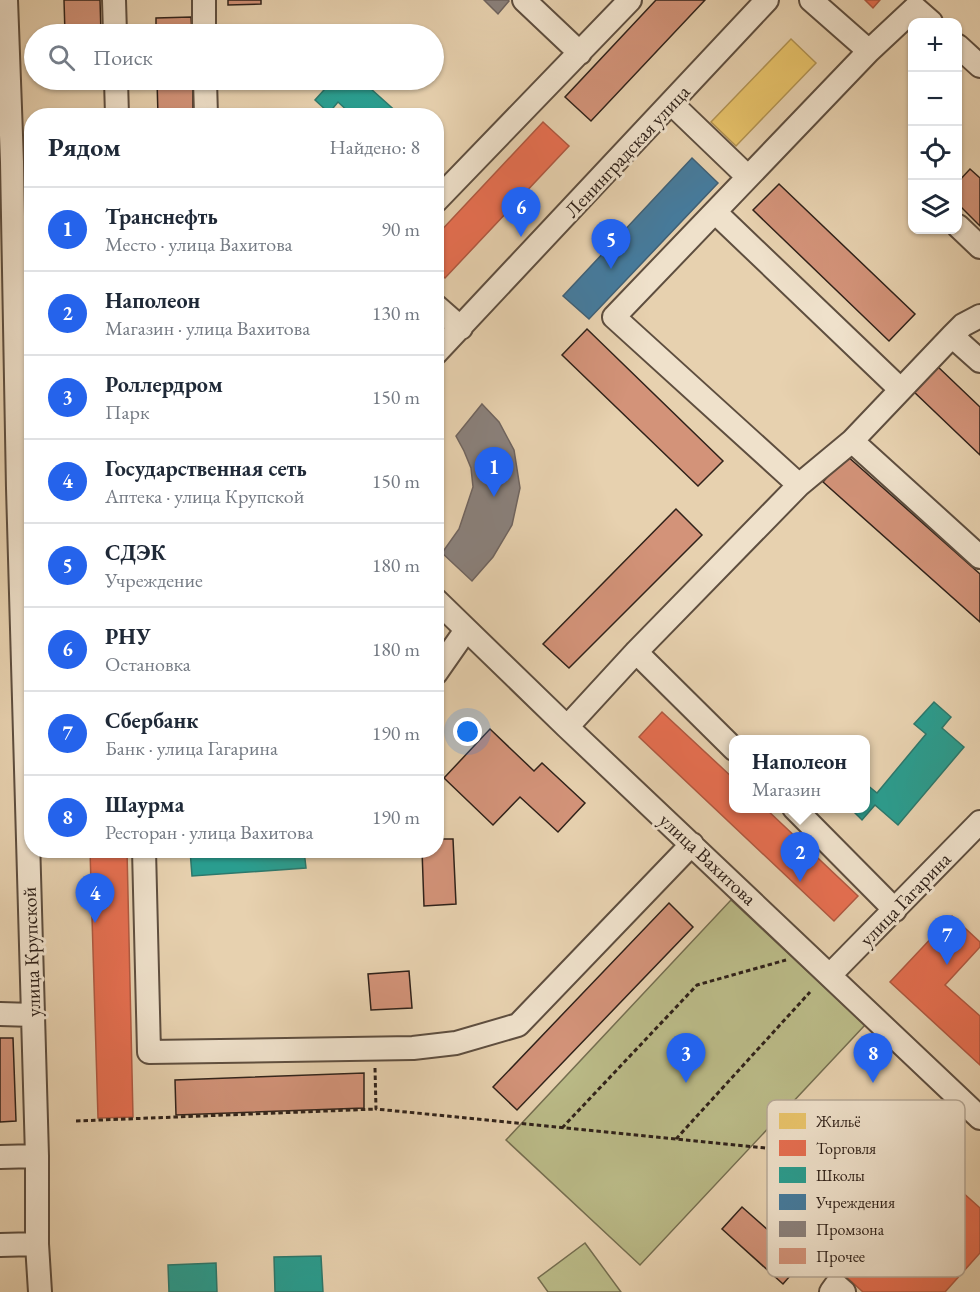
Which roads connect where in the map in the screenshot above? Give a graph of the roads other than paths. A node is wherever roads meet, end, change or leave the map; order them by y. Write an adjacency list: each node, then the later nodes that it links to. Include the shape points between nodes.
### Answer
1 (6, 0): 11 (street, улица Крупской)
2 (114, 0): 9 (street)
3 (204, 0): 10 (street)
4 (524, 0): 14 (street)
5 (630, 0): 14 (street)
6 (811, 0): 13 (street)
7 (758, 3): 18 (street, Ленинградская улица)
8 (926, 18): 13 (street, via 915,8)
9 (115, 24)
10 (204, 24)
11 (4, 42): 35 (street, улица Крупской, via 15,267)
12 (962, 50): 15 (street)
13 (869, 51): 21 (street)
14 (580, 53): 22 (street)
15 (980, 66)
16 (116, 90): 19 (street)
17 (205, 90): 20 (street)
18 (671, 104): 21 (street); 28 (street, Ленинградская улица)
19 (117, 108)
20 (206, 108)
21 (748, 177): 23 (street)
22 (444, 193)
23 (714, 212): 32 (street); 34 (street, via 614,317)
24 (962, 231): 25 (street)
25 (980, 247)
26 (444, 313): 28 (street)
27 (980, 316): 29 (street)
28 (460, 328): 30 (street, Ленинградская улица)
29 (952, 336): 31 (street); 32 (street)
30 (444, 345)
31 (980, 362)
32 (900, 389): 33 (street)
33 (852, 441): 34 (street); 36 (street)
34 (799, 485): 39 (street)
35 (17, 488): 41 (street, улица Крупской)
36 (980, 557)
37 (444, 608): 38 (street, улица Вахитова)
38 (466, 630): 40 (street); 42 (street, улица Вахитова)
39 (636, 652): 42 (street); 43 (street)
40 (444, 662)
41 (24, 688)
42 (567, 727): 46 (street, улица Вахитова)
43 (729, 744)
44 (799, 813): 49 (street)
45 (980, 822): 49 (street, улица Гагарина)
46 (692, 844): 48 (street, via 518,1025 456,1043 375,1050 148,1052); 50 (street, улица Вахитова)
47 (30, 858): 52 (street, улица Крупской)
48 (144, 858)
49 (895, 910): 50 (street, улица Гагарина)
50 (830, 975): 53 (street, улица Вахитова)
51 (0, 1014): 52 (street)
52 (33, 1015): 56 (street, улица Крупской)
53 (961, 1100)
54 (965, 1104): 55 (street, улица Вахитова)
55 (980, 1118)
56 (37, 1156): 57 (street); 58 (street, улица Крупской)
57 (0, 1157)
58 (37, 1244): 59 (street); 60 (street, улица Крупской)
59 (0, 1245)
60 (40, 1292)
61 (831, 1292): 62 (street, via 836,1285)
62 (844, 1292)

